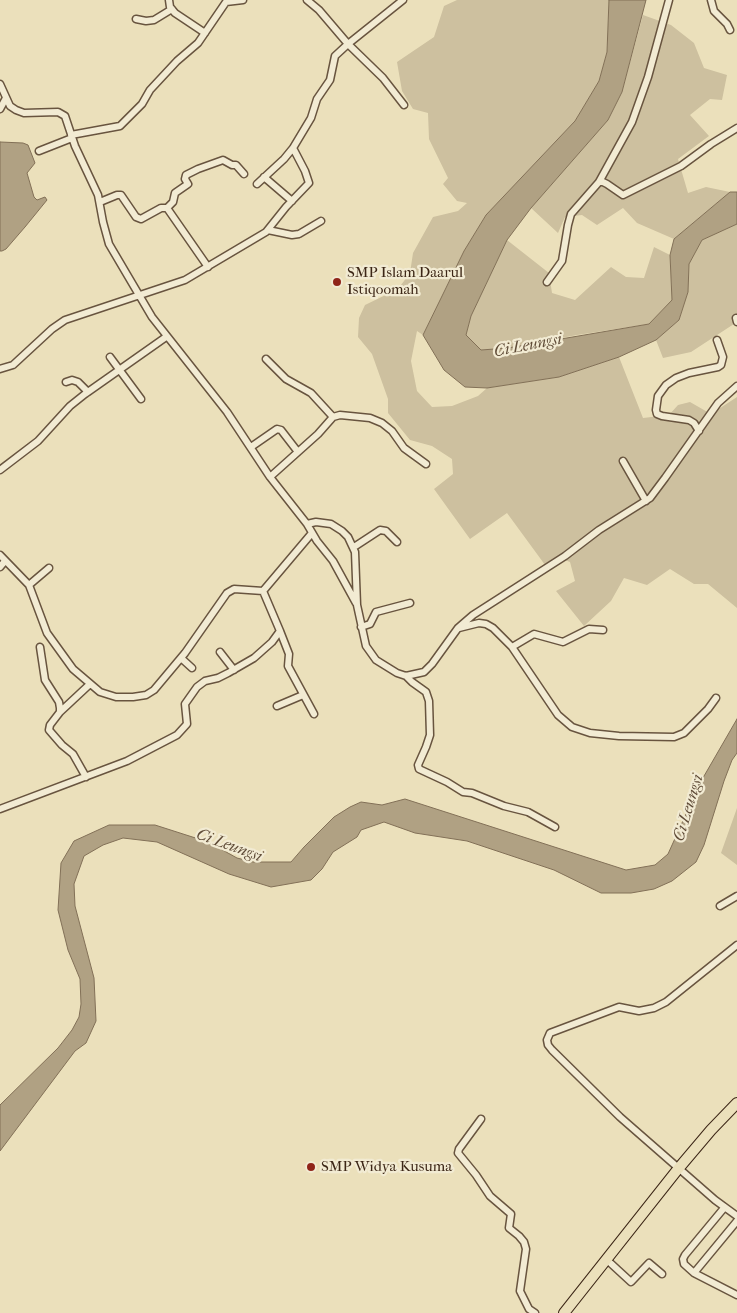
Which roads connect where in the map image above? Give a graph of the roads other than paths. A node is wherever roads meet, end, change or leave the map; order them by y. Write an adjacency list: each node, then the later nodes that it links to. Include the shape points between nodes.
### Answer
1 (169, 0): 7 (street)
2 (243, 0): 10 (street, via 226,2)
3 (307, 0): 11 (street)
4 (403, 0): 11 (street)
5 (669, 0): 22 (street, via 641,100)
6 (711, 0): 9 (street, via 714,11)
7 (172, 9): 8 (street, via 150,21); 10 (street, via 180,18)
8 (136, 20)
9 (730, 30)
10 (205, 33): 17 (street, via 120,126)
11 (348, 44): 14 (street, via 383,78); 18 (street, via 335,56 331,77)
12 (0, 84): 13 (street)
13 (6, 98): 15 (street); 17 (street, via 10,106 20,112 62,113)
14 (404, 106)
15 (0, 109)
16 (737, 128): 22 (street, via 690,161 623,195)
17 (72, 136): 19 (street); 25 (street)
18 (293, 148): 21 (street); 24 (street, via 309,183)
19 (39, 151)
20 (244, 174): 26 (street, via 236,165 223,160 198,169 186,175 188,184 174,194 173,202)
21 (264, 177): 23 (street); 24 (street)
22 (599, 182): 30 (street, via 571,214 562,261)
23 (257, 184)
24 (292, 201): 28 (street)
25 (100, 202): 26 (street, via 121,195 136,217 141,219); 31 (street, via 109,244)
26 (167, 208): 29 (street)
27 (321, 222): 28 (street, via 299,234)
28 (268, 230): 29 (street)
29 (208, 267): 31 (street, via 184,280)
30 (547, 282)
31 (140, 295): 32 (street); 36 (street, via 65,320 13,365)
32 (166, 337): 37 (street); 44 (street)
33 (717, 340): 43 (street, via 723,357 721,365 676,378 658,396 657,414 688,420)
34 (110, 357): 37 (street)
35 (266, 360): 42 (street, via 286,379 311,393)
36 (0, 369)
37 (120, 370): 40 (street); 41 (street)
38 (66, 382): 40 (street, via 74,380)
39 (737, 386): 43 (street, via 718,403)
40 (88, 392): 48 (street, via 70,406 38,441)
41 (141, 399)
42 (333, 418): 45 (street); 47 (street, via 340,415 378,421)
43 (699, 431): 50 (street, via 654,494)
44 (251, 447): 45 (street, via 277,429 282,430); 49 (street)
45 (298, 452): 49 (street)
46 (623, 461): 50 (street)
47 (426, 464)
48 (0, 470)
49 (270, 477): 51 (street)
50 (646, 500): 63 (street, via 609,522)
51 (307, 524): 52 (street); 54 (street, via 316,522 337,527)
52 (312, 533): 59 (street); 61 (street, via 333,561)
53 (397, 542): 54 (street, via 380,530)
54 (354, 547): 61 (street)
55 (2, 558): 56 (street); 58 (street)
56 (0, 567)
57 (49, 568): 58 (street)
58 (29, 585): 73 (street, via 47,633 73,668)
59 (263, 591): 65 (street); 69 (street, via 229,591)
60 (410, 604): 62 (street, via 376,612 370,624)
61 (357, 605): 62 (street)
62 (361, 627): 72 (street, via 366,646 376,660 391,671)
63 (458, 628): 67 (street, via 486,624); 72 (street, via 428,668)
64 (603, 630): 67 (street, via 589,629 563,642 534,634)
65 (280, 631): 71 (street, via 254,658); 74 (street, via 289,654 288,666)
66 (40, 648): 77 (street, via 45,680 59,702)
67 (512, 648): 75 (street, via 558,715 572,727 590,733 674,738 684,733)
68 (220, 652): 71 (street)
69 (181, 658): 70 (street); 73 (street, via 146,695 116,697 100,692)
70 (192, 668)
71 (234, 670): 79 (street, via 200,684 191,694 185,704 187,724 177,735 127,761)
72 (406, 676): 81 (street, via 426,692 429,701 430,735 419,769 463,792 528,812)
73 (90, 684): 77 (street)
74 (303, 695): 76 (street); 78 (street)
75 (716, 698)
76 (276, 706)
77 (60, 712): 79 (street, via 49,730 73,754)
78 (314, 714)
79 (86, 777): 80 (street)
80 (0, 809)
81 (555, 827)
82 (737, 896): 83 (street)
83 (720, 906)
84 (737, 944): 87 (street, via 666,1002 654,1008 639,1011 619,1006 548,1036 552,1050)
85 (737, 1103): 87 (main road)
86 (481, 1119): 95 (street, via 458,1153 490,1196 512,1214 509,1228 520,1236 526,1250 520,1291 529,1309)
87 (678, 1169): 88 (street); 91 (main road)
88 (724, 1208): 89 (street); 92 (street, via 683,1259)
89 (737, 1216)
90 (737, 1221): 92 (street)
91 (606, 1259): 93 (street, via 631,1282 649,1263); 96 (main road)
92 (694, 1273): 94 (street)
93 (662, 1274)
94 (737, 1295)
95 (535, 1313)
96 (564, 1313)

